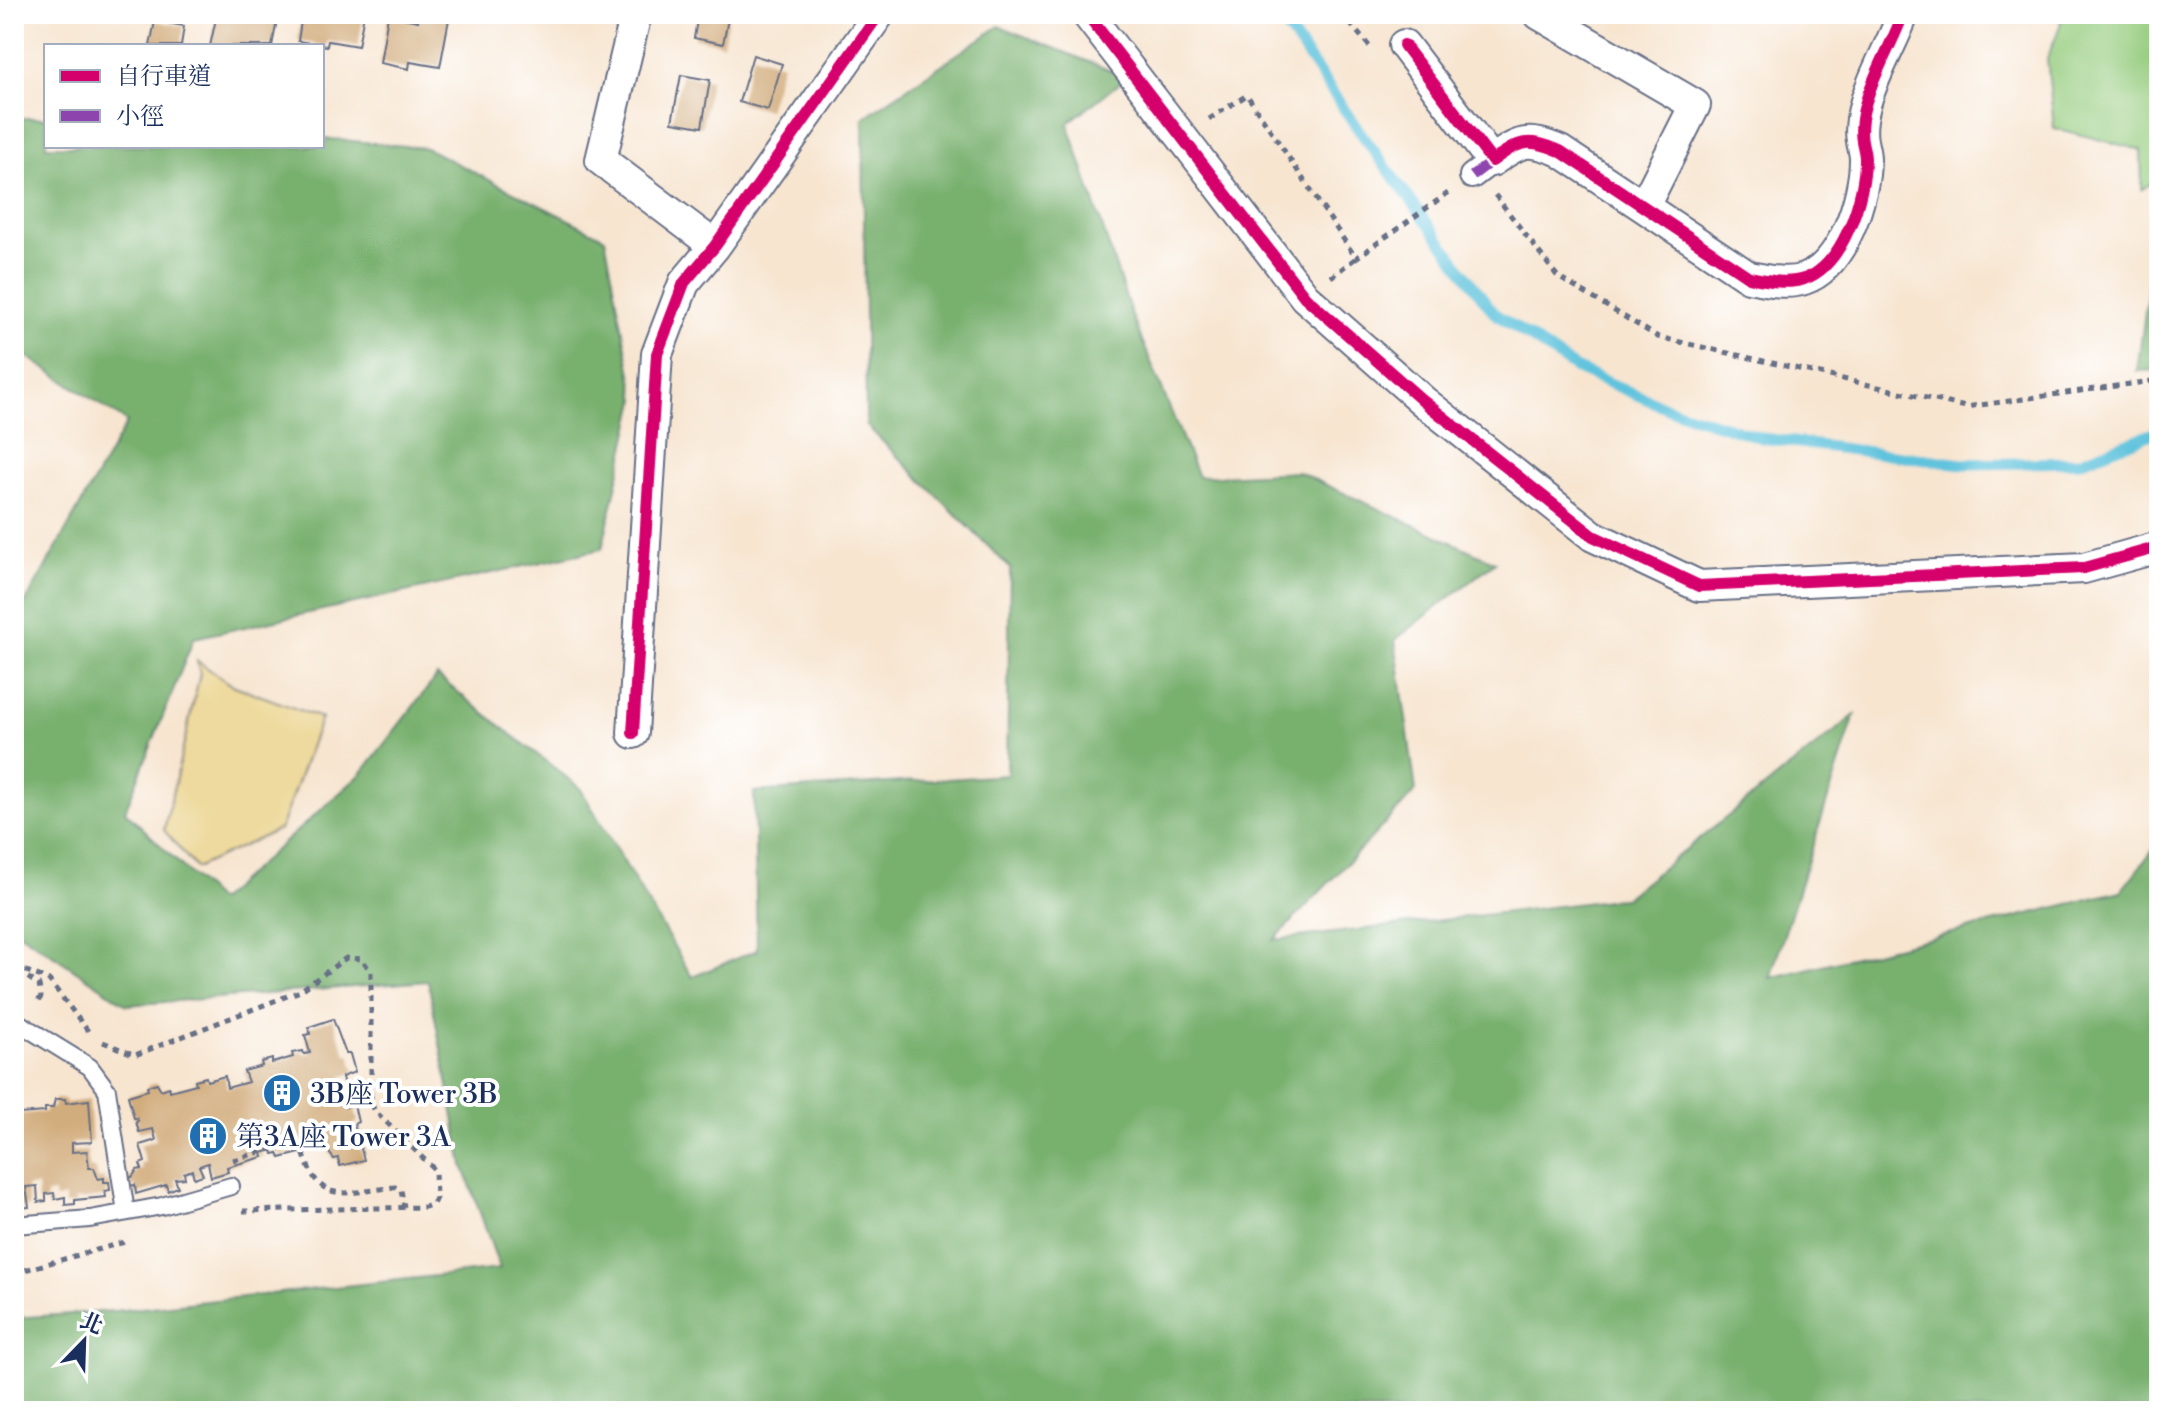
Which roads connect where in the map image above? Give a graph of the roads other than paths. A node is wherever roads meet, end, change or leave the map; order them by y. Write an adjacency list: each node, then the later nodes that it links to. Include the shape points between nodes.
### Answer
1 (636, 14): 8 (street, via 601,160)
2 (879, 14): 8 (street)
3 (1087, 14): 9 (street, via 1305,297 1423,401 1593,536 1699,586 2084,568)
4 (1539, 14): 7 (street, via 1695,105)
5 (1903, 14): 7 (street, via 1866,103 1861,139 1866,157 1858,205 1827,264 1804,279 1749,277)
6 (1404, 45): 7 (street, via 1482,169 1518,143 1542,143)
7 (1644, 206)
8 (715, 246): 10 (street, via 684,283 657,354)
9 (2159, 547)
10 (633, 733)
11 (18, 1023): 13 (lane, via 90,1067 107,1090)
12 (231, 1186): 13 (lane)
13 (126, 1212): 14 (lane)
14 (14, 1225)

